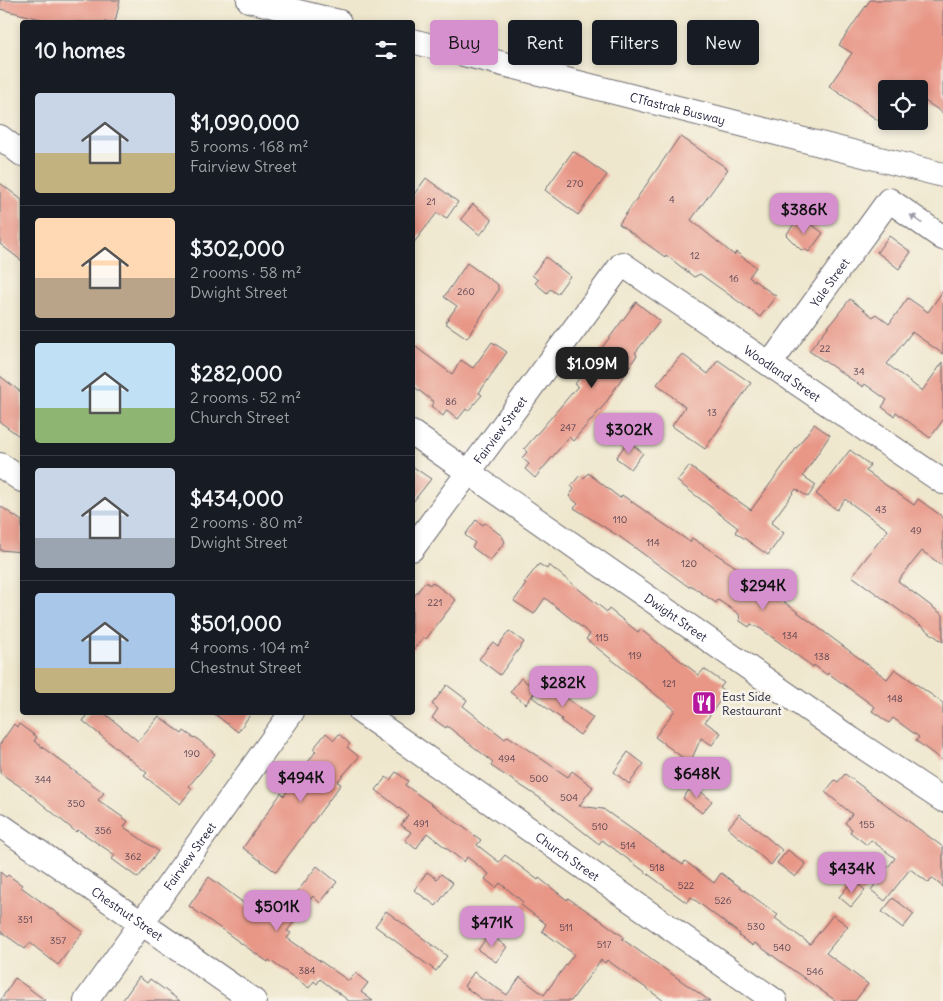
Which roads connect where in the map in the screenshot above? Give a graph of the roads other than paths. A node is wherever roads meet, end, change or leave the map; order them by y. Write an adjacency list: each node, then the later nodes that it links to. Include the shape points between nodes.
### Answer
1 (249, 0): 2 (street)
2 (331, 20)
3 (415, 42): 6 (street, CTfastrak Busway)
4 (0, 137): 5 (street)
5 (20, 152)
6 (943, 175)
7 (943, 238): 9 (street, Yale Street, one-way to 9, via 889,200)
8 (622, 264): 9 (street, Woodland Street); 12 (street, Fairview Street)
9 (770, 364): 14 (street, Woodland Street)
10 (415, 435): 12 (street, Dwight Street)
11 (0, 465): 13 (street)
12 (469, 473): 15 (street, Fairview Street); 18 (street, Dwight Street)
13 (20, 479)
14 (943, 482)
15 (415, 545)
16 (290, 715): 20 (street, Fairview Street)
17 (365, 715): 23 (street, Church Street)
18 (943, 800)
19 (0, 826): 20 (street, Chestnut Street)
20 (141, 924): 21 (street, Fairview Street); 22 (street, Chestnut Street)
21 (86, 1001)
22 (254, 1001)
23 (775, 1001)

